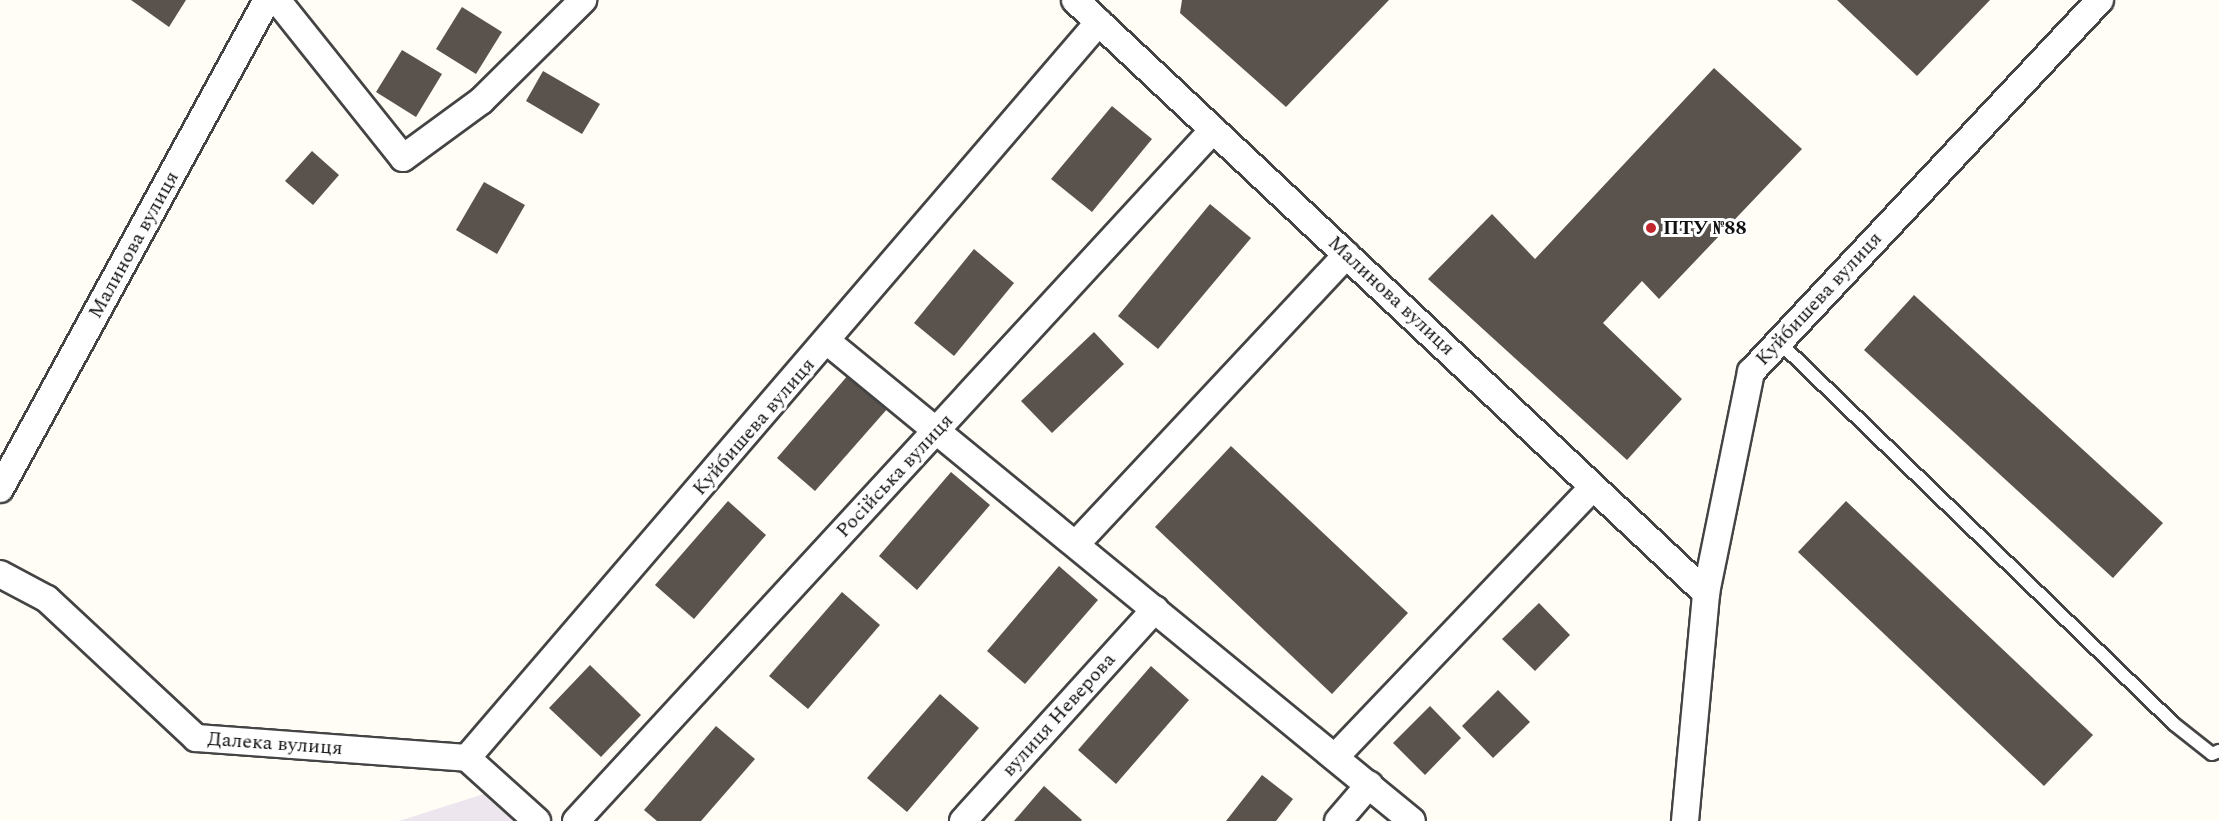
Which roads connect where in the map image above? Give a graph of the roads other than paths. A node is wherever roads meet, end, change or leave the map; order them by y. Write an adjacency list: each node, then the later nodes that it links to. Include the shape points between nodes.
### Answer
1 (267, 0): 13 (street, Малинова вулиця)
2 (277, 0): 3 (street, via 404,158 481,101)
3 (583, 0)
4 (1075, 0): 6 (street, Малинова вулиця)
5 (2100, 0): 10 (street, Куйбишева вулиця)
6 (1099, 22): 7 (street, Малинова вулиця); 9 (street, Куйбишева вулиця)
7 (1213, 130): 8 (street, Малинова вулиця); 11 (street, Російська вулиця)
8 (1346, 255): 12 (street, Малинова вулиця); 14 (street)
9 (828, 342): 11 (street); 20 (street, Куйбишева вулиця)
10 (1779, 342): 16 (street, Куйбишева вулиця, via 1751,372); 18 (lane, via 2174,724 2212,753)
11 (937, 430): 14 (street); 23 (street, Російська вулиця)
12 (1593, 487): 16 (street, Малинова вулиця); 19 (street)
13 (0, 489)
14 (1076, 544): 17 (street)
15 (0, 574): 20 (street, Далека вулиця, via 47,599 196,738)
16 (1706, 593): 27 (street, Куйбишева вулиця)
17 (1155, 609): 19 (street); 24 (street, вулиця Неверова)
18 (2219, 751)
19 (1335, 757): 21 (street)
20 (467, 758): 22 (street)
21 (1369, 785): 25 (street); 26 (street)
22 (537, 821)
23 (576, 821)
24 (963, 821)
25 (1338, 821)
26 (1412, 821)
27 (1685, 821)

